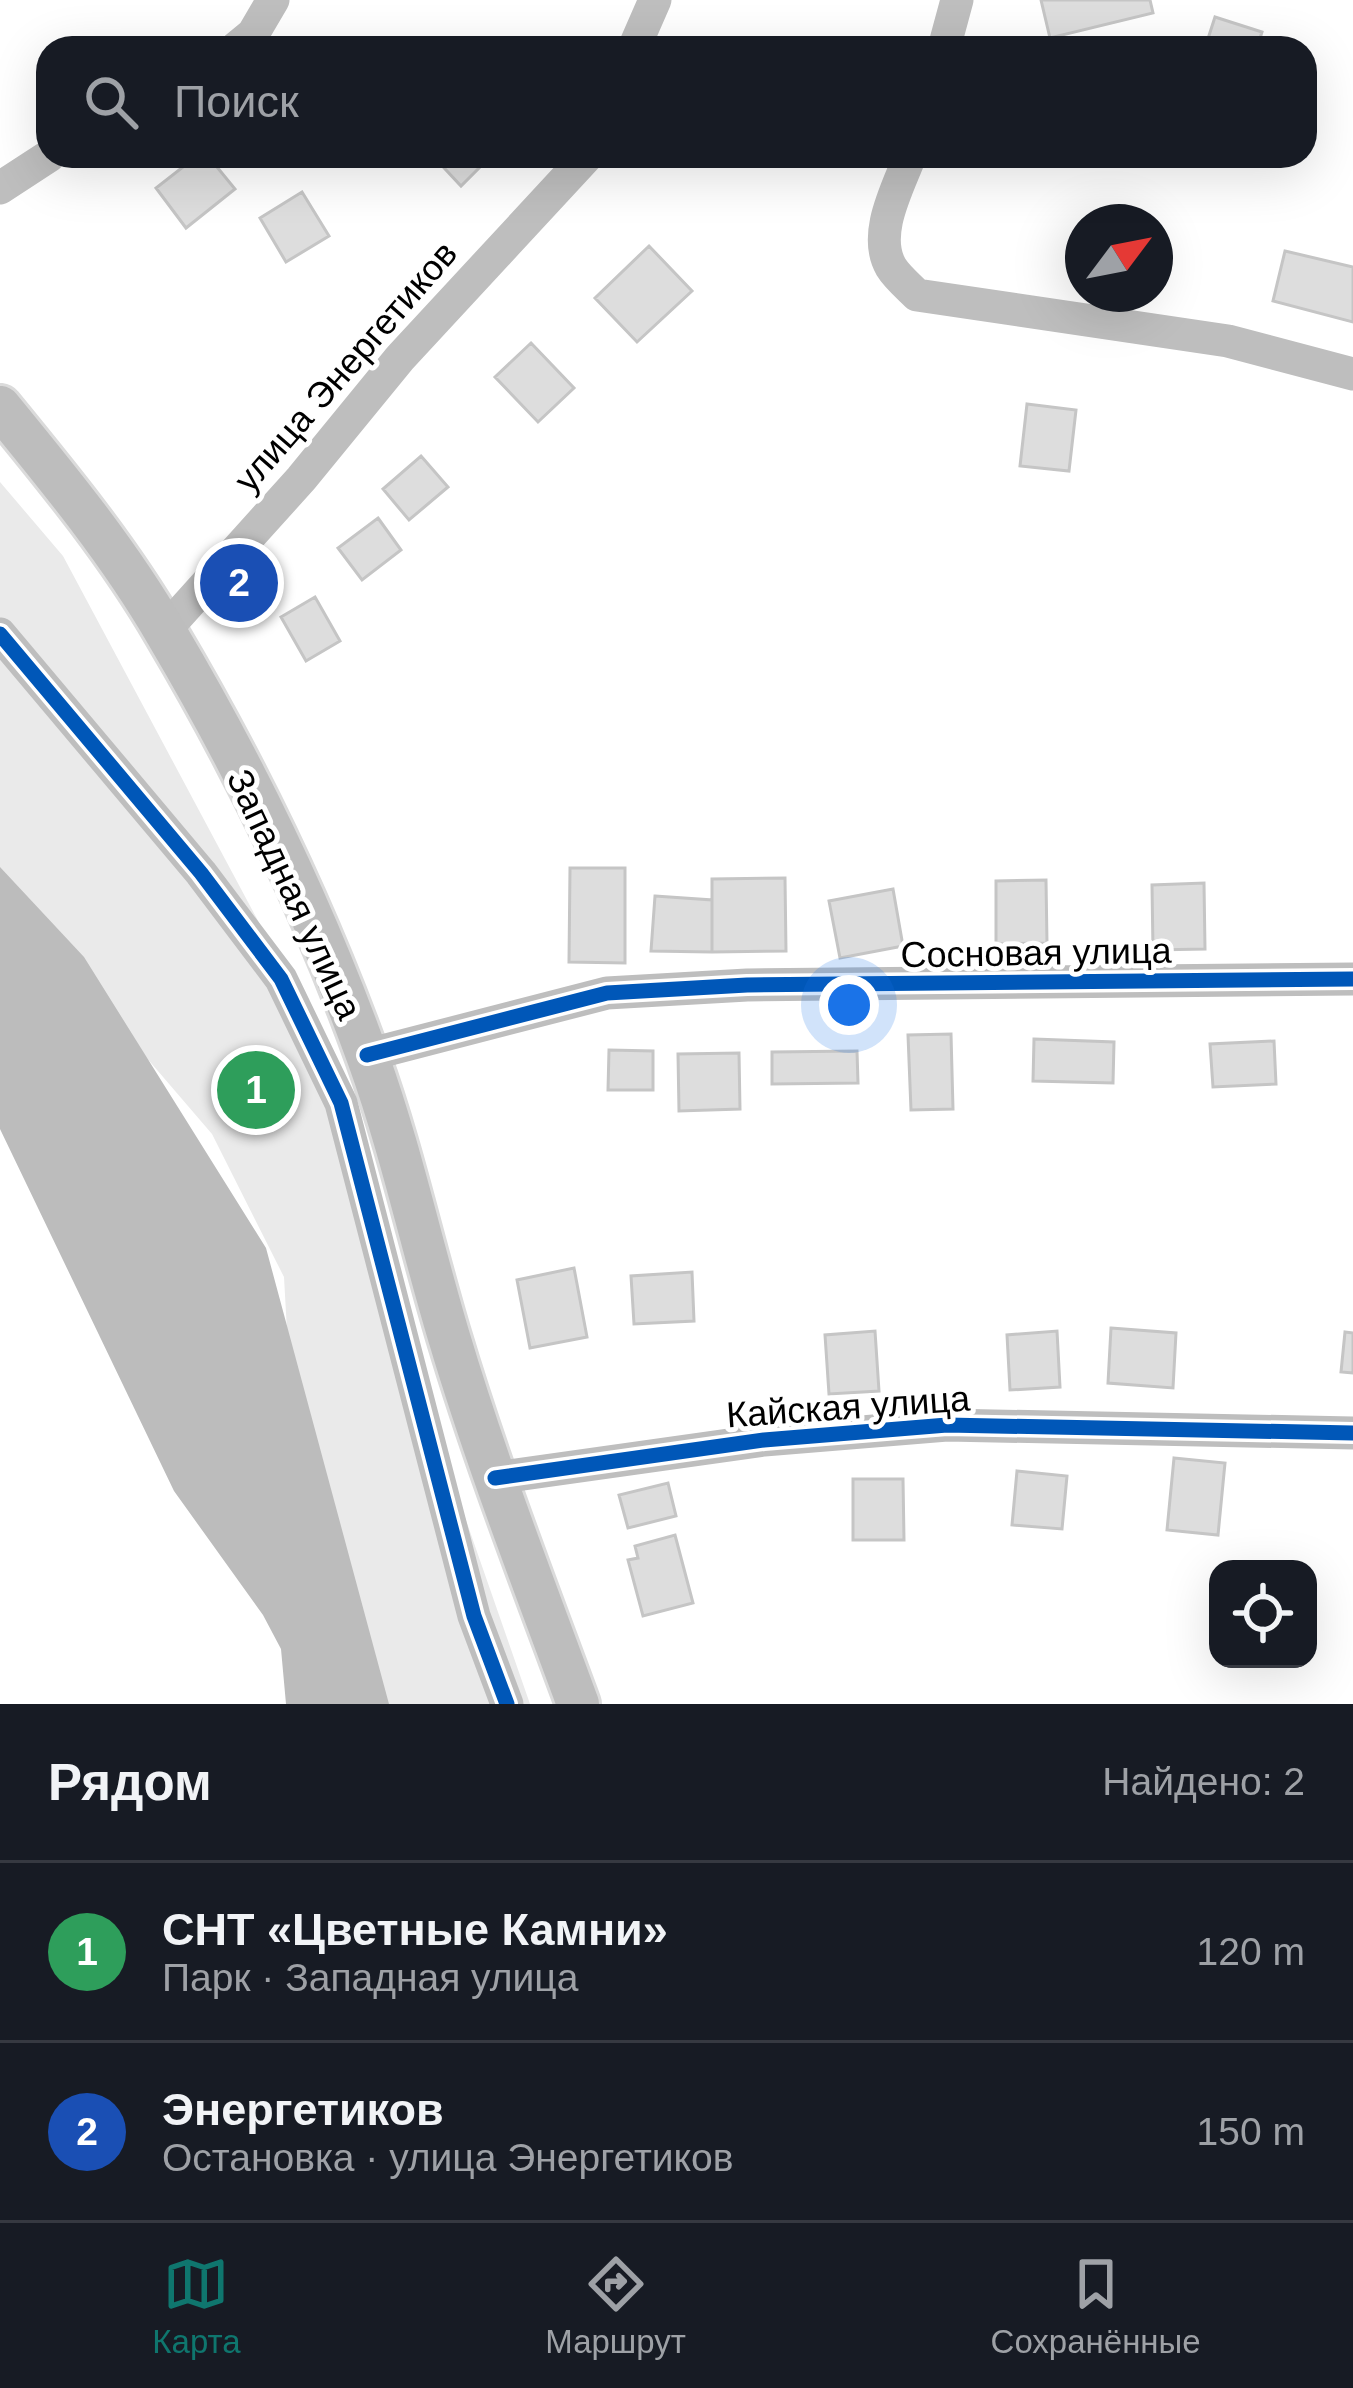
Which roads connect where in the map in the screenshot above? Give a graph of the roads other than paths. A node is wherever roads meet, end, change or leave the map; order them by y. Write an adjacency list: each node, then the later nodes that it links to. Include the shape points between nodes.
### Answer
1 (273, 0): 4 (street)
2 (655, 0): 5 (street)
3 (958, 0): 6 (street)
4 (251, 36)
5 (639, 36)
6 (948, 36)
7 (36, 164): 10 (street)
8 (575, 168): 13 (street, улица Энергетиков)
9 (906, 168): 11 (street, via 883,244 891,268 917,296 1228,341)
10 (0, 188)
11 (1353, 374)
12 (0, 407): 13 (main road, Западная улица)
13 (165, 631): 16 (main road, Западная улица, via 273,832)
14 (0, 634): 19 (street, via 214,891 281,979 316,1048 341,1102 474,1616)
15 (1353, 979): 16 (street, Сосновая улица, via 607,993)
16 (368, 1055): 18 (main road, Западная улица)
17 (1353, 1433): 18 (street, Кайская улица, via 947,1425 764,1440)
18 (495, 1478): 20 (main road, Западная улица)
19 (507, 1704)
20 (578, 1704)

